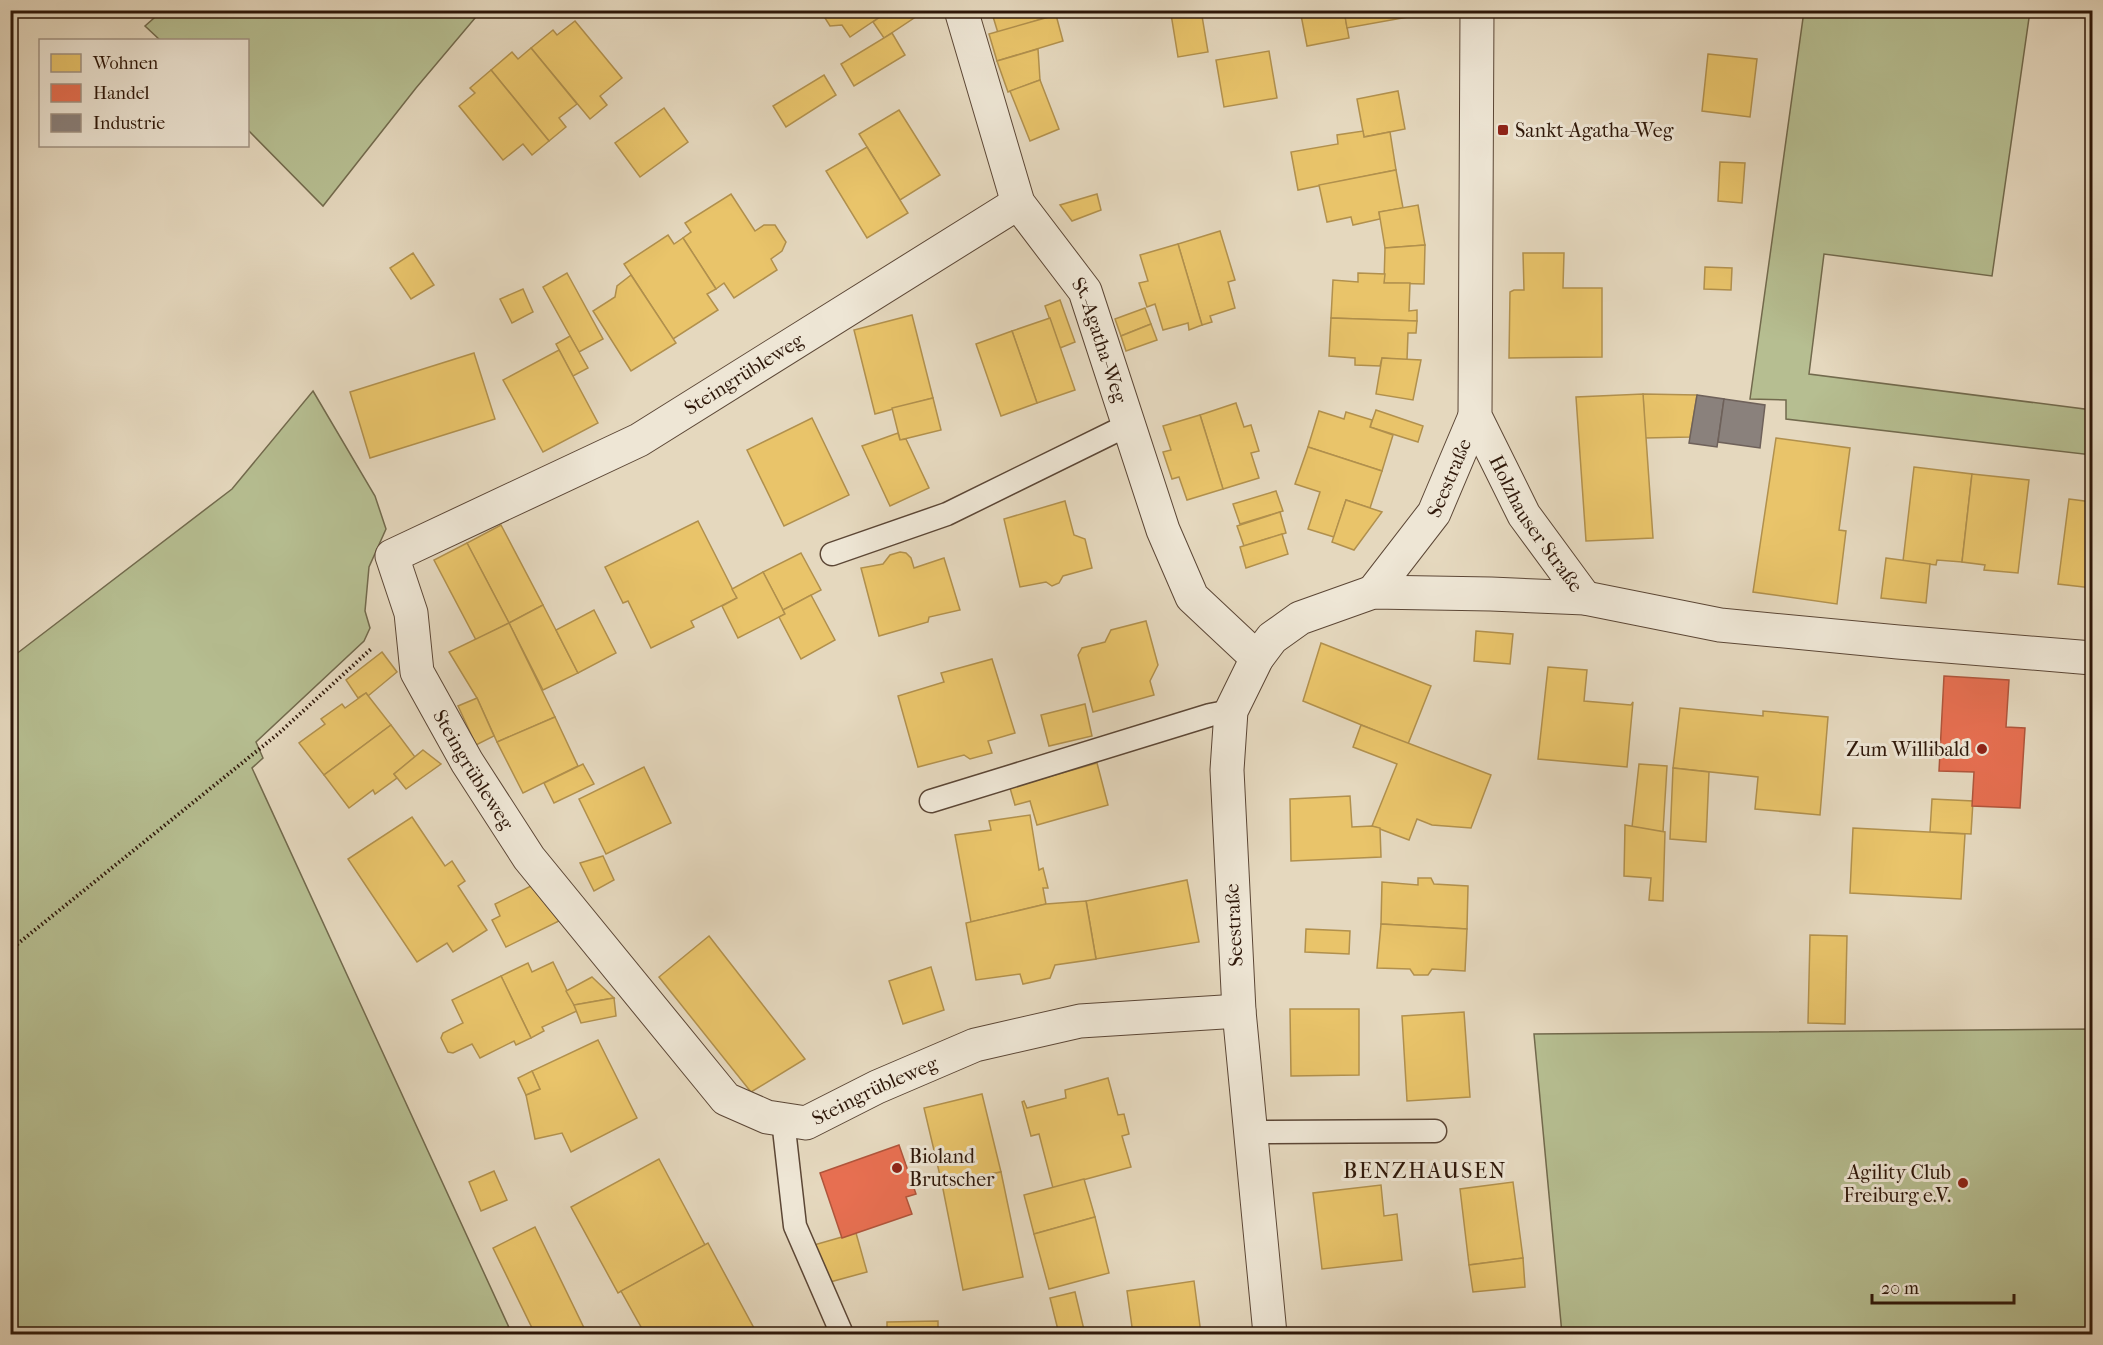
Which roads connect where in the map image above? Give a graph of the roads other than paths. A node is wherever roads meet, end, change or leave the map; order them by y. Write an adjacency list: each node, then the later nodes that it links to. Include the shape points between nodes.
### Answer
1 (961, 10): 3 (street, St.-Agatha-Weg)
2 (1477, 10): 4 (street, Holzhauser Straße)
3 (1018, 203): 5 (street, St.-Agatha-Weg, via 1086,291); 14 (street, Steingrübleweg, via 639,441 392,556 411,613 417,672 467,762 529,858 726,1099)
4 (1475, 416): 7 (street, Seestraße, via 1434,513); 8 (street, Holzhauser Straße, via 1524,515)
5 (1128, 426): 6 (lane, via 947,514); 9 (street, St.-Agatha-Weg, via 1163,530 1192,597)
6 (832, 554)
7 (1373, 592): 8 (street, Seestraße); 9 (street, Seestraße, via 1300,618 1272,638)
8 (1585, 598): 10 (street, Holzhauser Straße, via 1720,625)
9 (1257, 658): 11 (street, Seestraße)
10 (2092, 658)
11 (1231, 711): 12 (lane); 13 (street, Seestraße, via 1227,770)
12 (931, 801)
13 (1239, 1011): 14 (street, Steingrübleweg, via 1080,1021 975,1045 806,1123); 16 (street, Seestraße)
14 (783, 1120): 17 (lane, via 795,1226)
15 (1435, 1131): 16 (lane)
16 (1249, 1132): 18 (street, Seestraße)
17 (842, 1335)
18 (1270, 1335)

